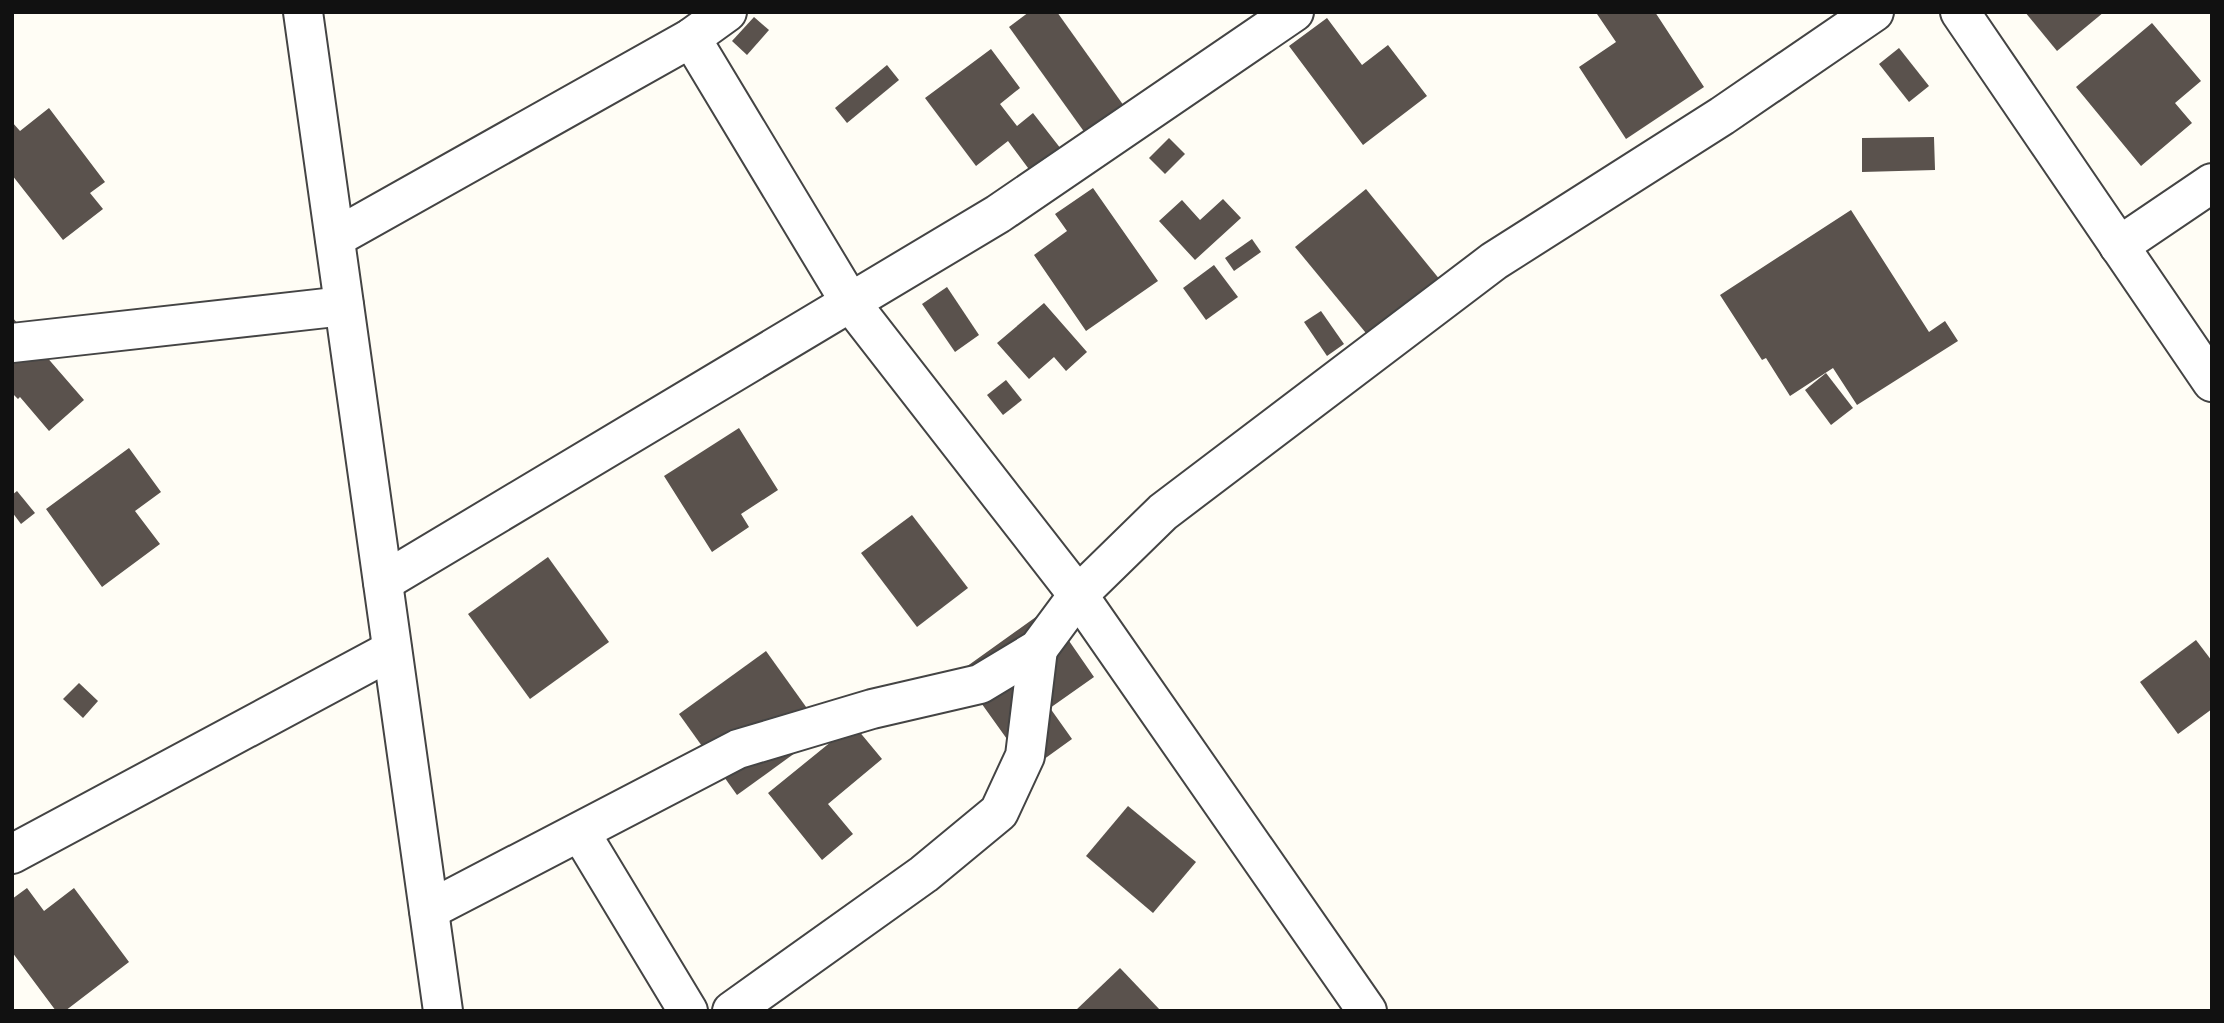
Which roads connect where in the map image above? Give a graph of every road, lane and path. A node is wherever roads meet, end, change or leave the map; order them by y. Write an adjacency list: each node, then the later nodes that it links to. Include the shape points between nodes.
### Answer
1 (303, 12): 8 (street)
2 (727, 12): 6 (street)
3 (1294, 12): 10 (street, via 998,214)
4 (1874, 12): 15 (street, via 1722,116 1494,261 1163,512)
5 (1960, 12): 9 (street)
6 (691, 38): 8 (street); 10 (street)
7 (2212, 183): 9 (street)
8 (335, 239): 11 (street)
9 (2119, 246): 13 (street)
10 (850, 302): 14 (street); 15 (street)
11 (344, 306): 12 (street); 14 (street)
12 (12, 343)
13 (2212, 383)
14 (383, 582): 17 (street)
15 (1078, 595): 16 (street); 24 (street)
16 (1038, 649): 18 (street, via 980,684 872,709 738,749); 23 (street, via 1025,756 999,811 924,874)
17 (392, 650): 19 (street); 20 (street)
18 (580, 832): 20 (street); 22 (street)
19 (12, 853)
20 (429, 910): 21 (street)
21 (443, 1011)
22 (688, 1011)
23 (732, 1011)
24 (1367, 1011)

